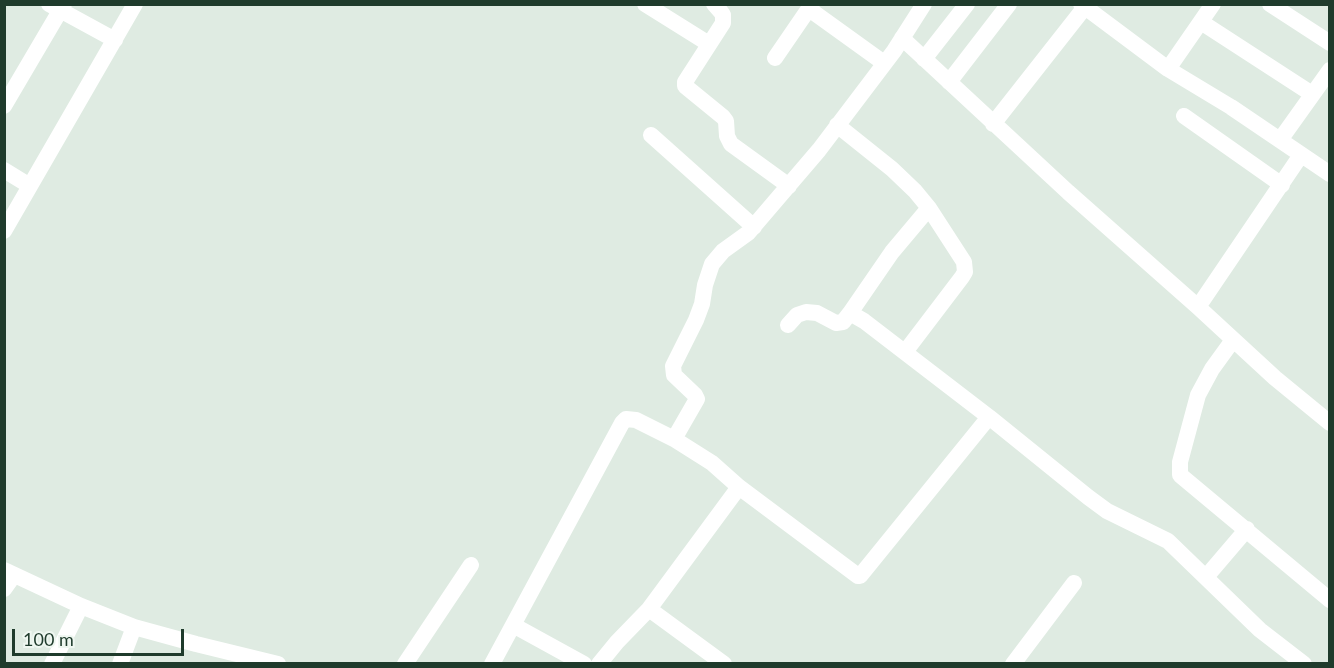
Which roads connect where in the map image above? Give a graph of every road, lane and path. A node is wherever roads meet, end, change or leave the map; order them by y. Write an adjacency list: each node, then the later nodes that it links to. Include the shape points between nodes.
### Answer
1 (135, 4): 14 (street)
2 (645, 4): 16 (street)
3 (714, 4): 16 (street, via 723,15 723,23)
4 (924, 4): 13 (street)
5 (968, 4): 18 (street)
6 (1009, 4): 22 (street)
7 (1213, 4): 12 (street)
8 (1270, 4): 15 (street)
9 (58, 6): 14 (street); 24 (street)
10 (1083, 6): 20 (street); 26 (street)
11 (810, 7): 17 (street); 19 (street)
12 (1201, 22): 20 (street); 23 (street)
13 (902, 38): 18 (street); 19 (street)
14 (115, 40): 34 (street)
15 (1329, 43)
16 (709, 44): 35 (street, via 685,82 686,87 723,117 731,144)
17 (775, 58)
18 (924, 59): 22 (street)
19 (884, 63): 27 (street)
20 (1168, 69): 29 (street)
21 (1329, 70): 23 (street)
22 (949, 82): 26 (street)
23 (1312, 94): 29 (street)
24 (4, 106)
25 (1184, 116): 33 (street)
26 (993, 124): 39 (street)
27 (837, 125): 35 (street); 36 (street, via 900,176)
28 (651, 135): 37 (street)
29 (1280, 140): 30 (street)
30 (1301, 156): 32 (street); 33 (street)
31 (4, 170): 34 (street)
32 (1329, 174)
33 (1282, 185): 39 (street)
34 (30, 186): 38 (street)
35 (789, 186): 37 (street)
36 (929, 208): 40 (street, via 892,252); 43 (street, via 964,262 965,272)
37 (754, 227): 46 (street, via 712,264 696,320 673,366 674,375 697,399)
38 (4, 231)
39 (1198, 307): 42 (street)
40 (850, 313): 41 (street, via 839,324 806,312); 43 (street)
41 (788, 325)
42 (1233, 340): 45 (street); 48 (street, via 1198,395 1179,470 1184,479)
43 (905, 352): 44 (street)
44 (989, 417): 47 (street, via 859,576); 50 (street, via 1107,511 1168,541)
45 (1329, 423)
46 (674, 439): 47 (street, via 712,463); 56 (street, via 636,420 626,419 622,423)
47 (739, 487): 55 (street)
48 (1247, 529): 50 (street); 53 (street)
49 (471, 565): 62 (street)
50 (1206, 577): 68 (street, via 1260,630)
51 (8, 578): 54 (street)
52 (1074, 583): 67 (street)
53 (1329, 600)
54 (81, 606): 57 (street); 59 (street)
55 (649, 609): 65 (street); 66 (street)
56 (513, 625): 63 (street); 64 (street)
57 (134, 627): 58 (street); 60 (street)
58 (255, 661): 61 (street)
59 (52, 663)
60 (120, 663)
61 (278, 663)
62 (405, 663)
63 (492, 663)
64 (584, 663)
65 (599, 663)
66 (724, 663)
67 (1013, 663)
68 (1304, 663)

